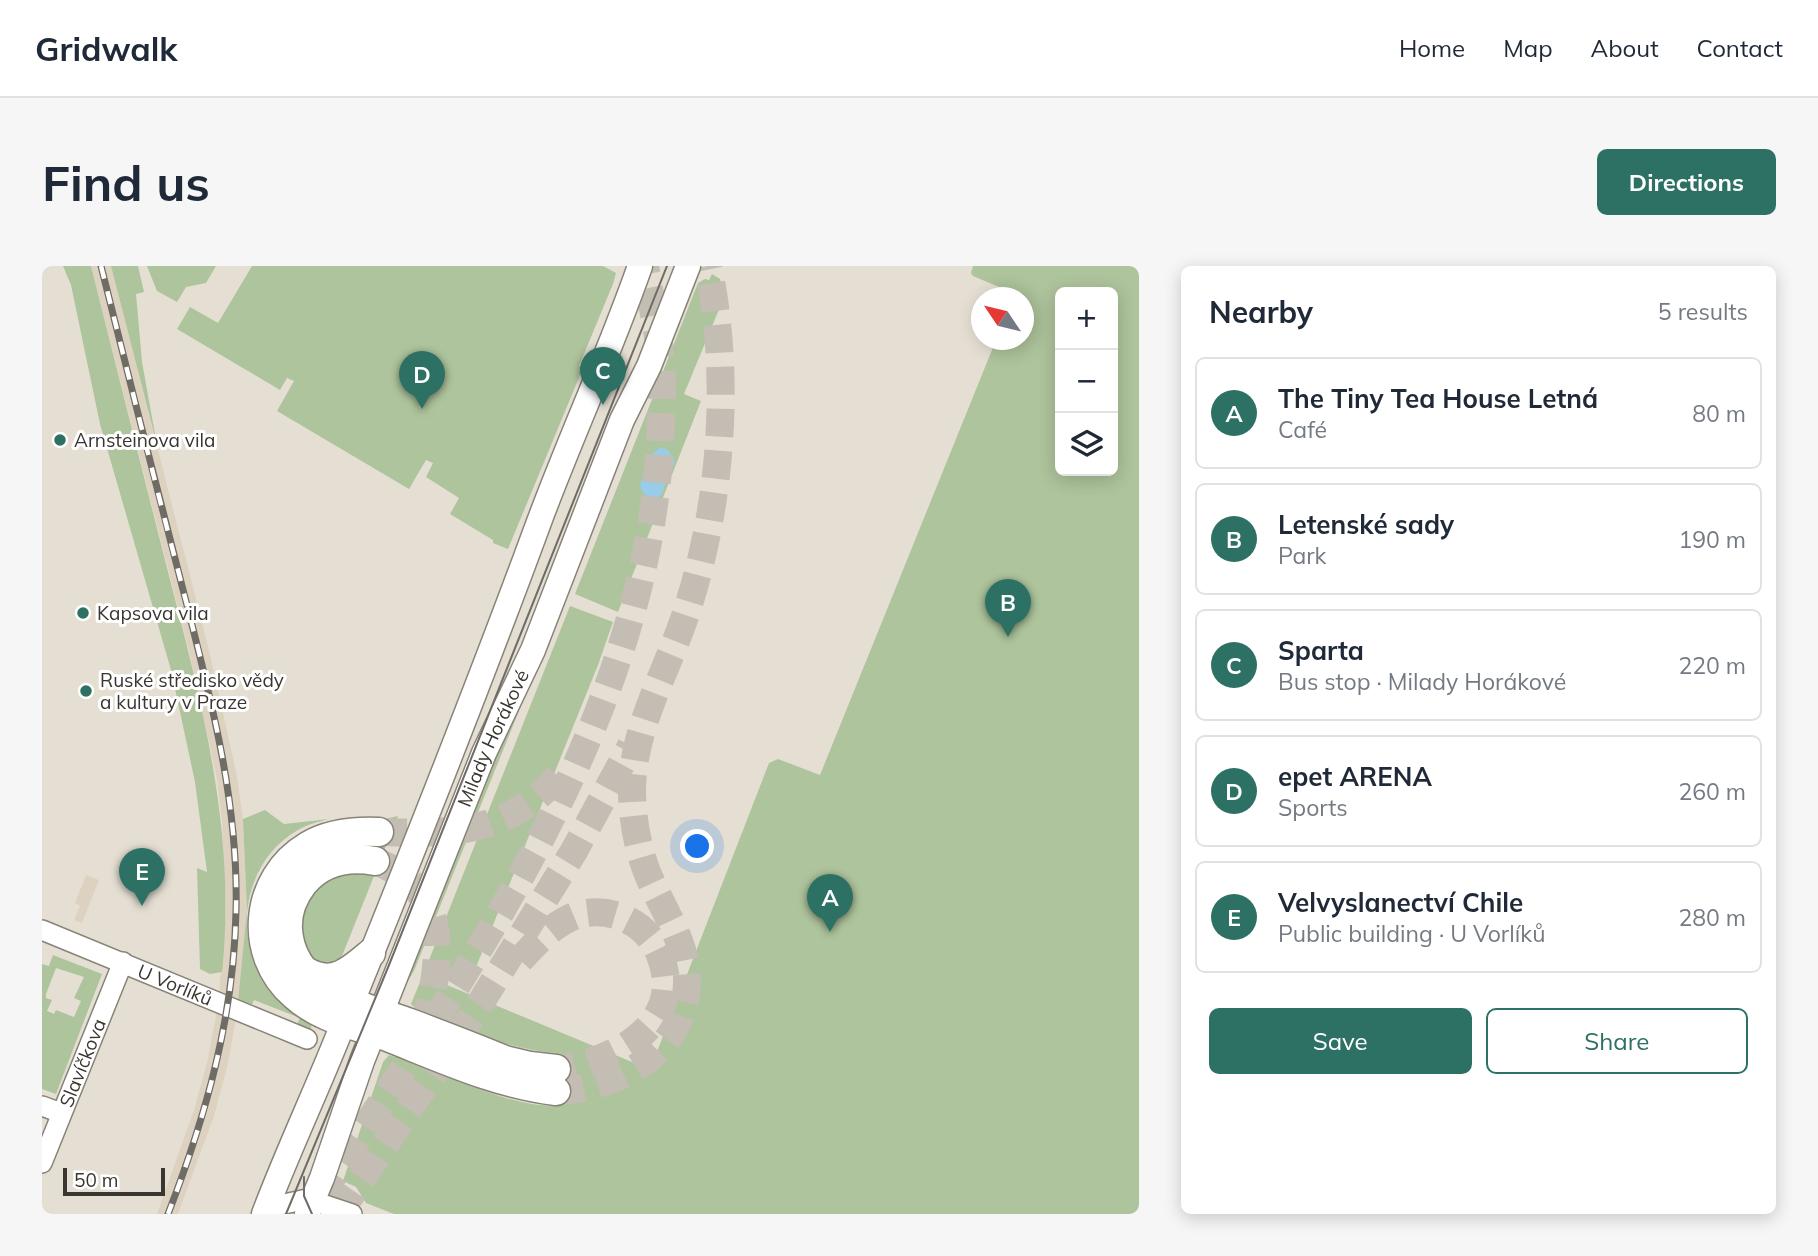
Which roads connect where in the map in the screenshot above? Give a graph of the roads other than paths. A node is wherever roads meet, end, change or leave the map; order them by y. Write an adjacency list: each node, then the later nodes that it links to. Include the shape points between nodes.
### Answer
1 (640, 266): 6 (main road, Milady Horákové)
2 (688, 266): 10 (main road, Milady Horákové, via 649,366 622,420 533,650 484,753)
3 (379, 832): 9 (highway, via 342,834 309,845 282,867 264,907 263,941 281,982 302,1002)
4 (375, 861): 8 (highway, via 351,859 330,864 299,889 289,914 288,933 293,953)
5 (42, 930): 7 (street, U Vorlíků)
6 (371, 953): 8 (highway, via 338,977); 9 (main road, Milady Horákové)
7 (123, 962): 11 (street, U Vorlíků); 14 (street, Slavíčkova)
8 (307, 972): 9 (highway)
9 (347, 1013): 10 (highway); 17 (main road, Milady Horákové)
10 (377, 1023): 12 (highway, via 530,1066); 16 (main road, Milady Horákové)
11 (307, 1039)
12 (556, 1080)
13 (42, 1106): 14 (street)
14 (61, 1113): 15 (street, Slavíčkova)
15 (42, 1163)
16 (310, 1207): 17 (street, via 296,1200); 18 (street)
17 (265, 1211)
18 (352, 1214)

